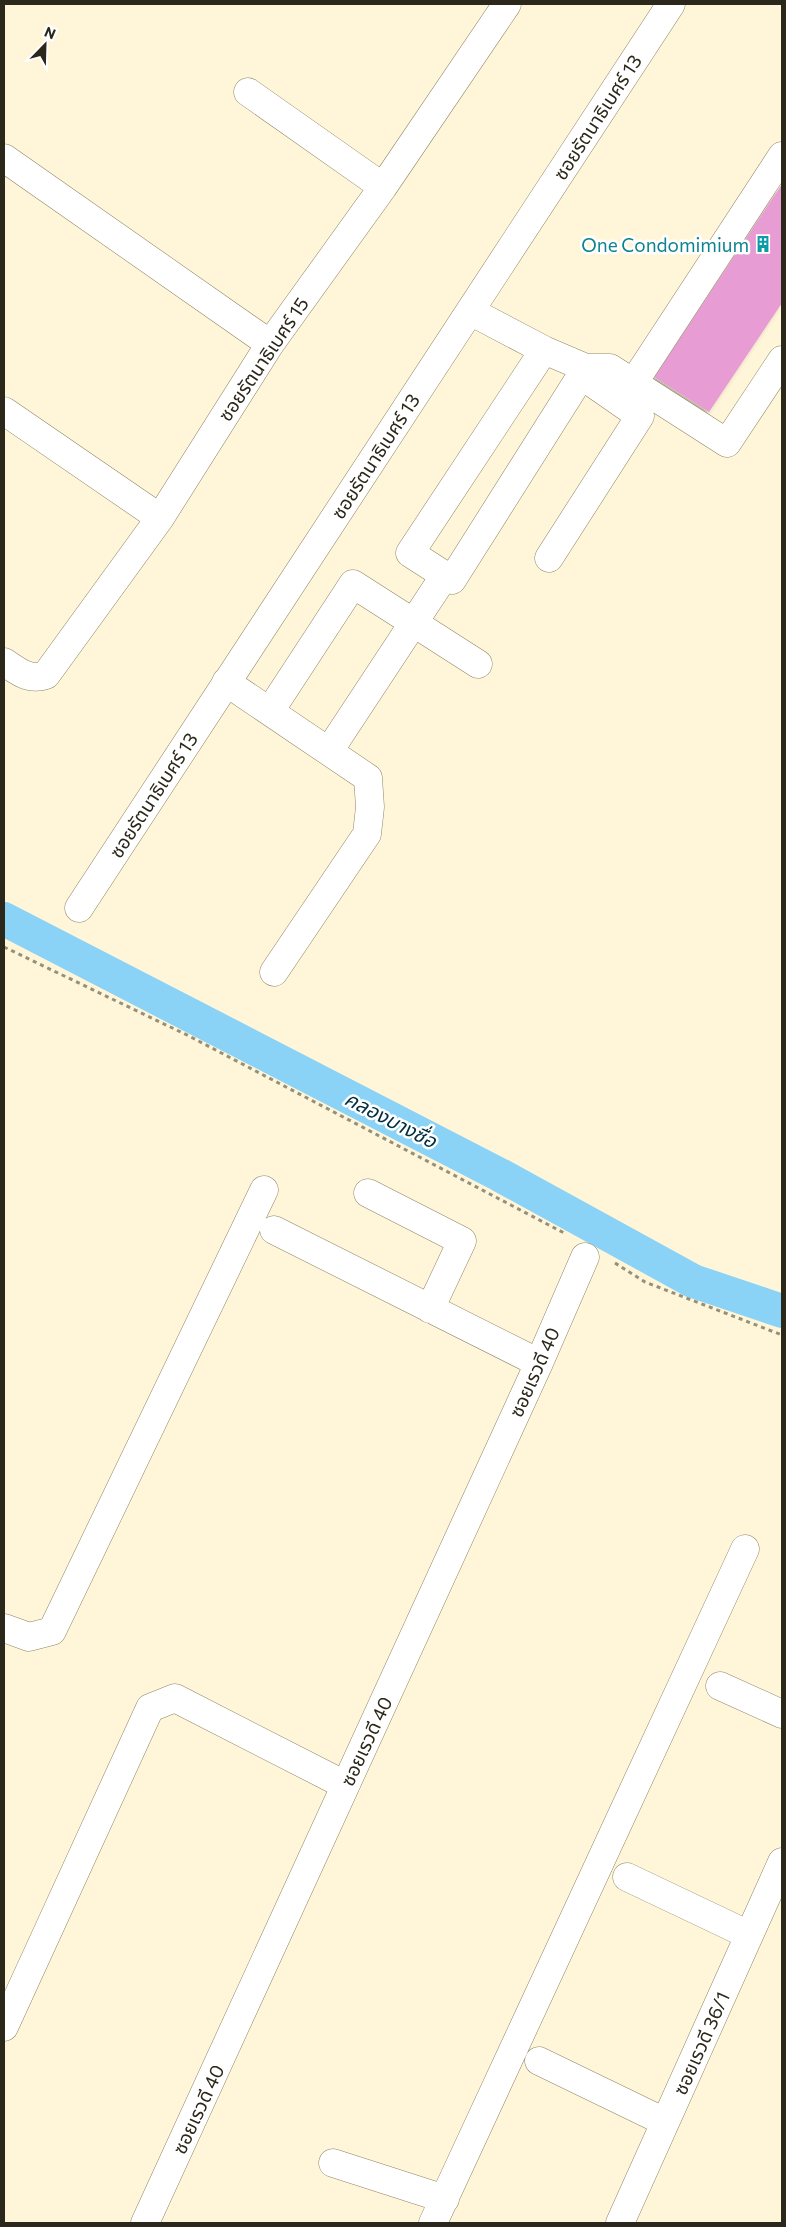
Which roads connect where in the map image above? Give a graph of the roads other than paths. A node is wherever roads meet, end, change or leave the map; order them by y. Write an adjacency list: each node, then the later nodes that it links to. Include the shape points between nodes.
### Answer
1 (506, 4): 6 (street, ซอยรัตนาธิเบศร์ 15)
2 (671, 4): 7 (street, ซอยรัตนาธิเบศร์ 13)
3 (248, 92): 6 (street)
4 (782, 156): 12 (street)
5 (4, 158): 8 (street)
6 (383, 187): 8 (street, ซอยรัตนาธิเบศร์ 15)
7 (470, 311): 9 (street); 20 (street, ซอยรัตนาธิเบศร์ 13)
8 (270, 344): 14 (street, ซอยรัตนาธิเบศร์ 15)
9 (544, 350): 11 (street); 16 (street, via 410,553)
10 (782, 360): 12 (street, via 727,442)
11 (584, 372): 12 (street, via 610,368); 15 (street, via 640,416); 16 (street, via 452,580)
12 (634, 382)
13 (4, 411): 14 (street)
14 (160, 518): 18 (street, ซอยรัตนาธิเบศร์ 15, via 46,675 35,679)
15 (549, 558)
16 (445, 575): 17 (street)
17 (414, 623): 19 (street); 21 (street, via 353,584); 22 (street)
18 (4, 662)
19 (478, 664)
20 (226, 682): 21 (street); 23 (street, ซอยรัตนาธิเบศร์ 13)
21 (270, 711): 22 (street)
22 (329, 752): 24 (street, via 368,778 370,807 367,834)
23 (79, 908)
24 (274, 972)
25 (264, 1190): 32 (street, via 52,1631 29,1637)
26 (368, 1193): 29 (street, via 462,1240)
27 (274, 1230): 29 (street)
28 (595, 1258): 30 (street, ซอยเรวดี 40)
29 (430, 1309): 30 (street)
30 (539, 1363): 35 (street, ซอยเรวดี 40)
31 (745, 1549): 43 (street)
32 (4, 1628)
33 (720, 1686): 34 (street)
34 (782, 1714)
35 (346, 1785): 39 (street, via 175,1698 150,1708); 44 (street, ซอยเรวดี 40)
36 (782, 1862): 38 (street, ซอยเรวดี 36/1)
37 (627, 1877): 38 (street)
38 (750, 1935): 41 (street, ซอยเรวดี 36/1)
39 (4, 2026)
40 (539, 2062): 41 (street)
41 (666, 2122): 45 (street, ซอยเรวดี 36/1)
42 (333, 2163): 43 (street)
43 (439, 2211)
44 (146, 2223)
45 (620, 2223)

